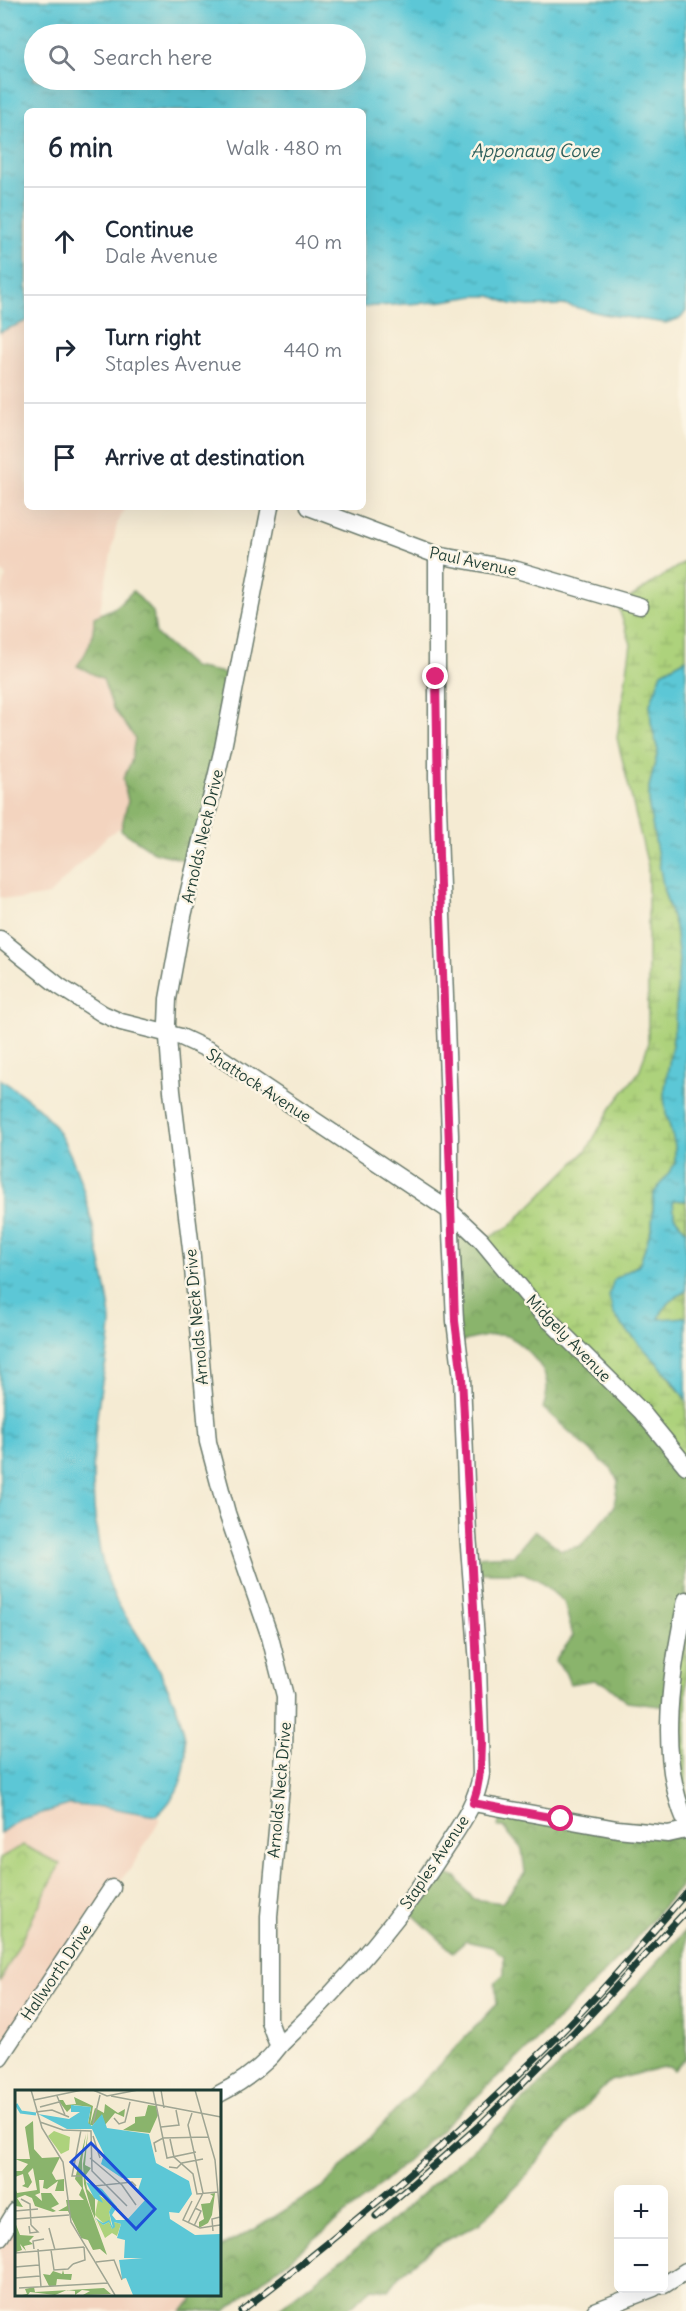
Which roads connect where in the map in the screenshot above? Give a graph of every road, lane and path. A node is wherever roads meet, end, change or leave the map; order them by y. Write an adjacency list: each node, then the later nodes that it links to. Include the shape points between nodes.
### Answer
1 (269, 510): 6 (street, Arnolds Neck Drive, via 223,748 183,916 168,999)
2 (317, 510): 3 (street, Paul Avenue)
3 (437, 555): 4 (street, Paul Avenue, via 517,570); 7 (street, Staples Avenue, via 437,777)
4 (640, 606)
5 (0, 939): 6 (street, Shattock Avenue, via 95,1010 121,1022)
6 (167, 1034): 7 (street, Shattock Avenue, via 195,1043 227,1061); 14 (street, Arnolds Neck Drive, via 208,1442 285,1696 284,1755 269,1916 269,2021)
7 (450, 1211): 8 (street, Midgely Avenue, via 481,1240 540,1311 641,1411); 10 (street, Staples Avenue, via 478,1664 481,1774)
8 (686, 1466)
9 (686, 1600): 11 (street, via 669,1726 676,1796)
10 (473, 1803): 12 (street, via 617,1829 668,1834); 14 (street, Staples Avenue, via 400,1913 320,2006)
11 (686, 1822)
12 (686, 1830)
13 (112, 1888): 15 (street, Hallworth Drive)
14 (279, 2045): 16 (street, via 243,2081)
15 (0, 2057)
16 (220, 2093)
17 (15, 2213): 18 (street)
18 (0, 2237)
19 (686, 2271): 20 (street)
20 (668, 2282)
21 (643, 2293): 22 (street)
22 (595, 2311)

